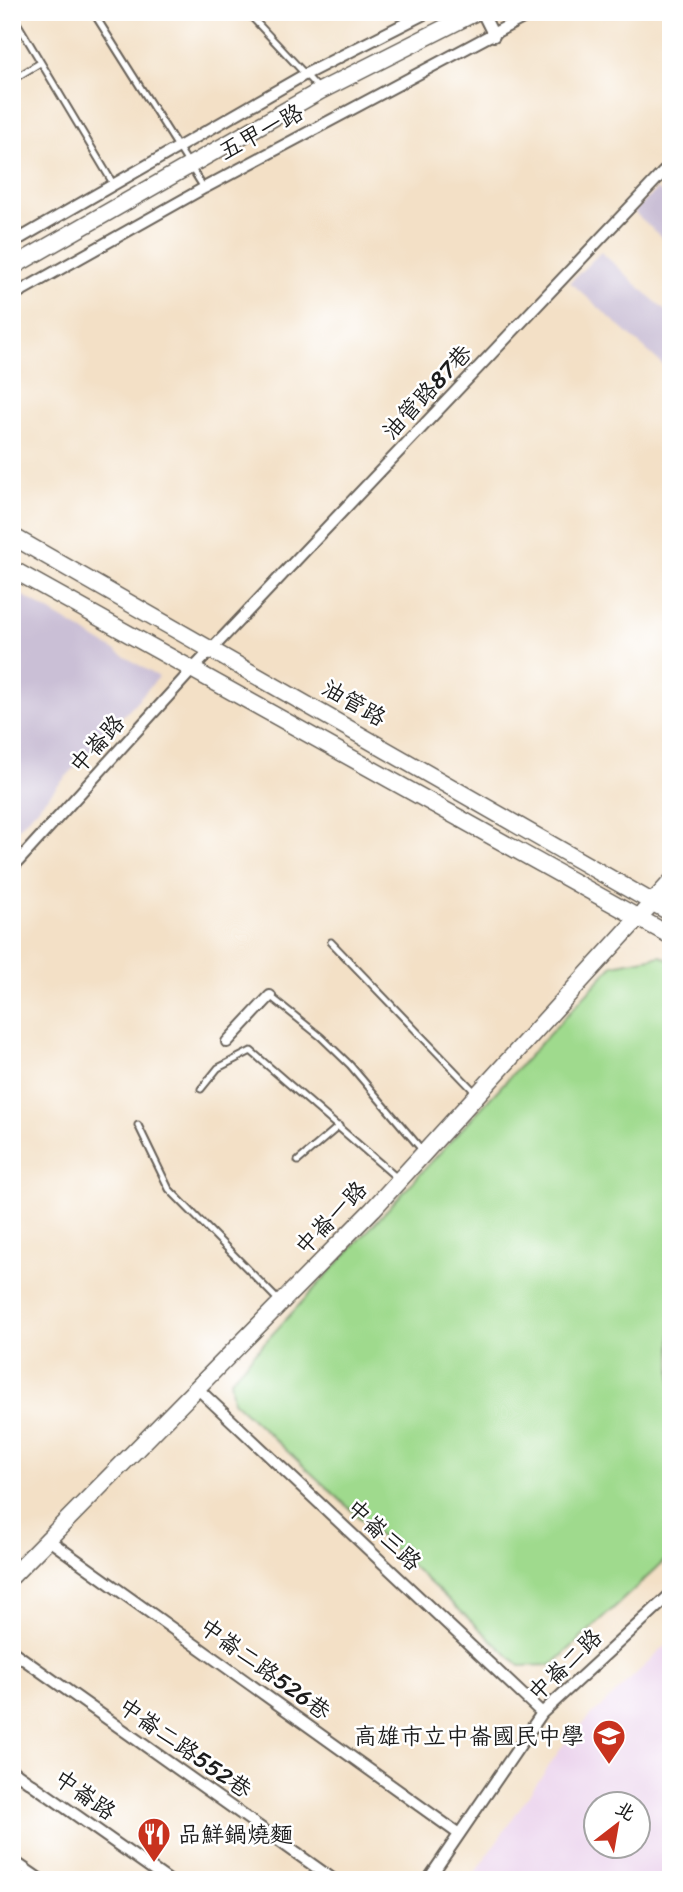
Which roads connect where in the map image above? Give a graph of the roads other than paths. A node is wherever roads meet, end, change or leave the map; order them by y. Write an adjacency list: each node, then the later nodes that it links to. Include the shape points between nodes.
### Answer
1 (93, 12): 13 (lane)
2 (247, 12): 10 (lane)
3 (428, 12): 10 (street, 五甲一路)
4 (476, 12): 12 (street, 五甲一路)
5 (482, 12): 8 (street)
6 (534, 12): 8 (street, 五甲一路)
7 (12, 14): 9 (lane)
8 (494, 36): 17 (street, 五甲一路)
9 (40, 63): 11 (lane); 16 (lane)
10 (304, 75): 12 (lane); 13 (street, 五甲一路)
11 (12, 80)
12 (320, 91): 15 (street, 五甲一路)
13 (179, 148): 15 (lane); 16 (street, 五甲一路)
14 (671, 164): 25 (street, 油管路87巷)
15 (189, 166): 17 (lane); 21 (street, 五甲一路)
16 (114, 185): 19 (street, 五甲一路)
17 (204, 188): 22 (street, 五甲一路)
18 (12, 222): 19 (lane)
19 (23, 237): 20 (street, 五甲一路)
20 (12, 243)
21 (12, 267)
22 (12, 296)
23 (12, 536): 25 (street, 油管路)
24 (12, 569): 26 (street)
25 (213, 648): 26 (street, 中崙路); 31 (street, 油管路)
26 (192, 670): 28 (street, 中崙路); 33 (street)
27 (12, 853): 28 (street)
28 (25, 854): 29 (street, 中崙路)
29 (12, 868)
30 (671, 883): 31 (street, 中崙一路)
31 (652, 902): 32 (street, 油管路); 33 (street, 中崙一路)
32 (671, 913)
33 (638, 917): 34 (street); 39 (street, 中崙一路)
34 (671, 936)
35 (331, 942): 39 (lane)
36 (270, 996): 37 (street); 42 (lane, via 350,1065)
37 (227, 1042)
38 (201, 1089): 41 (lane, via 218,1068 251,1051)
39 (477, 1094): 42 (street, 中崙一路)
40 (138, 1125): 45 (lane, via 169,1189)
41 (339, 1126): 43 (lane); 44 (lane)
42 (424, 1152): 44 (street, 中崙一路)
43 (298, 1161)
44 (399, 1180): 45 (street, 中崙一路)
45 (280, 1302): 46 (street, 中崙一路)
46 (196, 1387): 47 (street, 中崙一路); 51 (street, 中崙三路)
47 (46, 1538): 48 (street, 中崙一路); 53 (street, 中崙二路526巷)
48 (12, 1576)
49 (671, 1594): 51 (street, 中崙二路)
50 (12, 1651): 57 (street, 中崙二路552巷)
51 (542, 1713): 53 (street, 中崙二路)
52 (12, 1770): 56 (street, 中崙路)
53 (459, 1834): 58 (street, 中崙二路)
54 (12, 1860): 55 (street)
55 (41, 1880)
56 (168, 1880)
57 (334, 1880)
58 (428, 1880)

